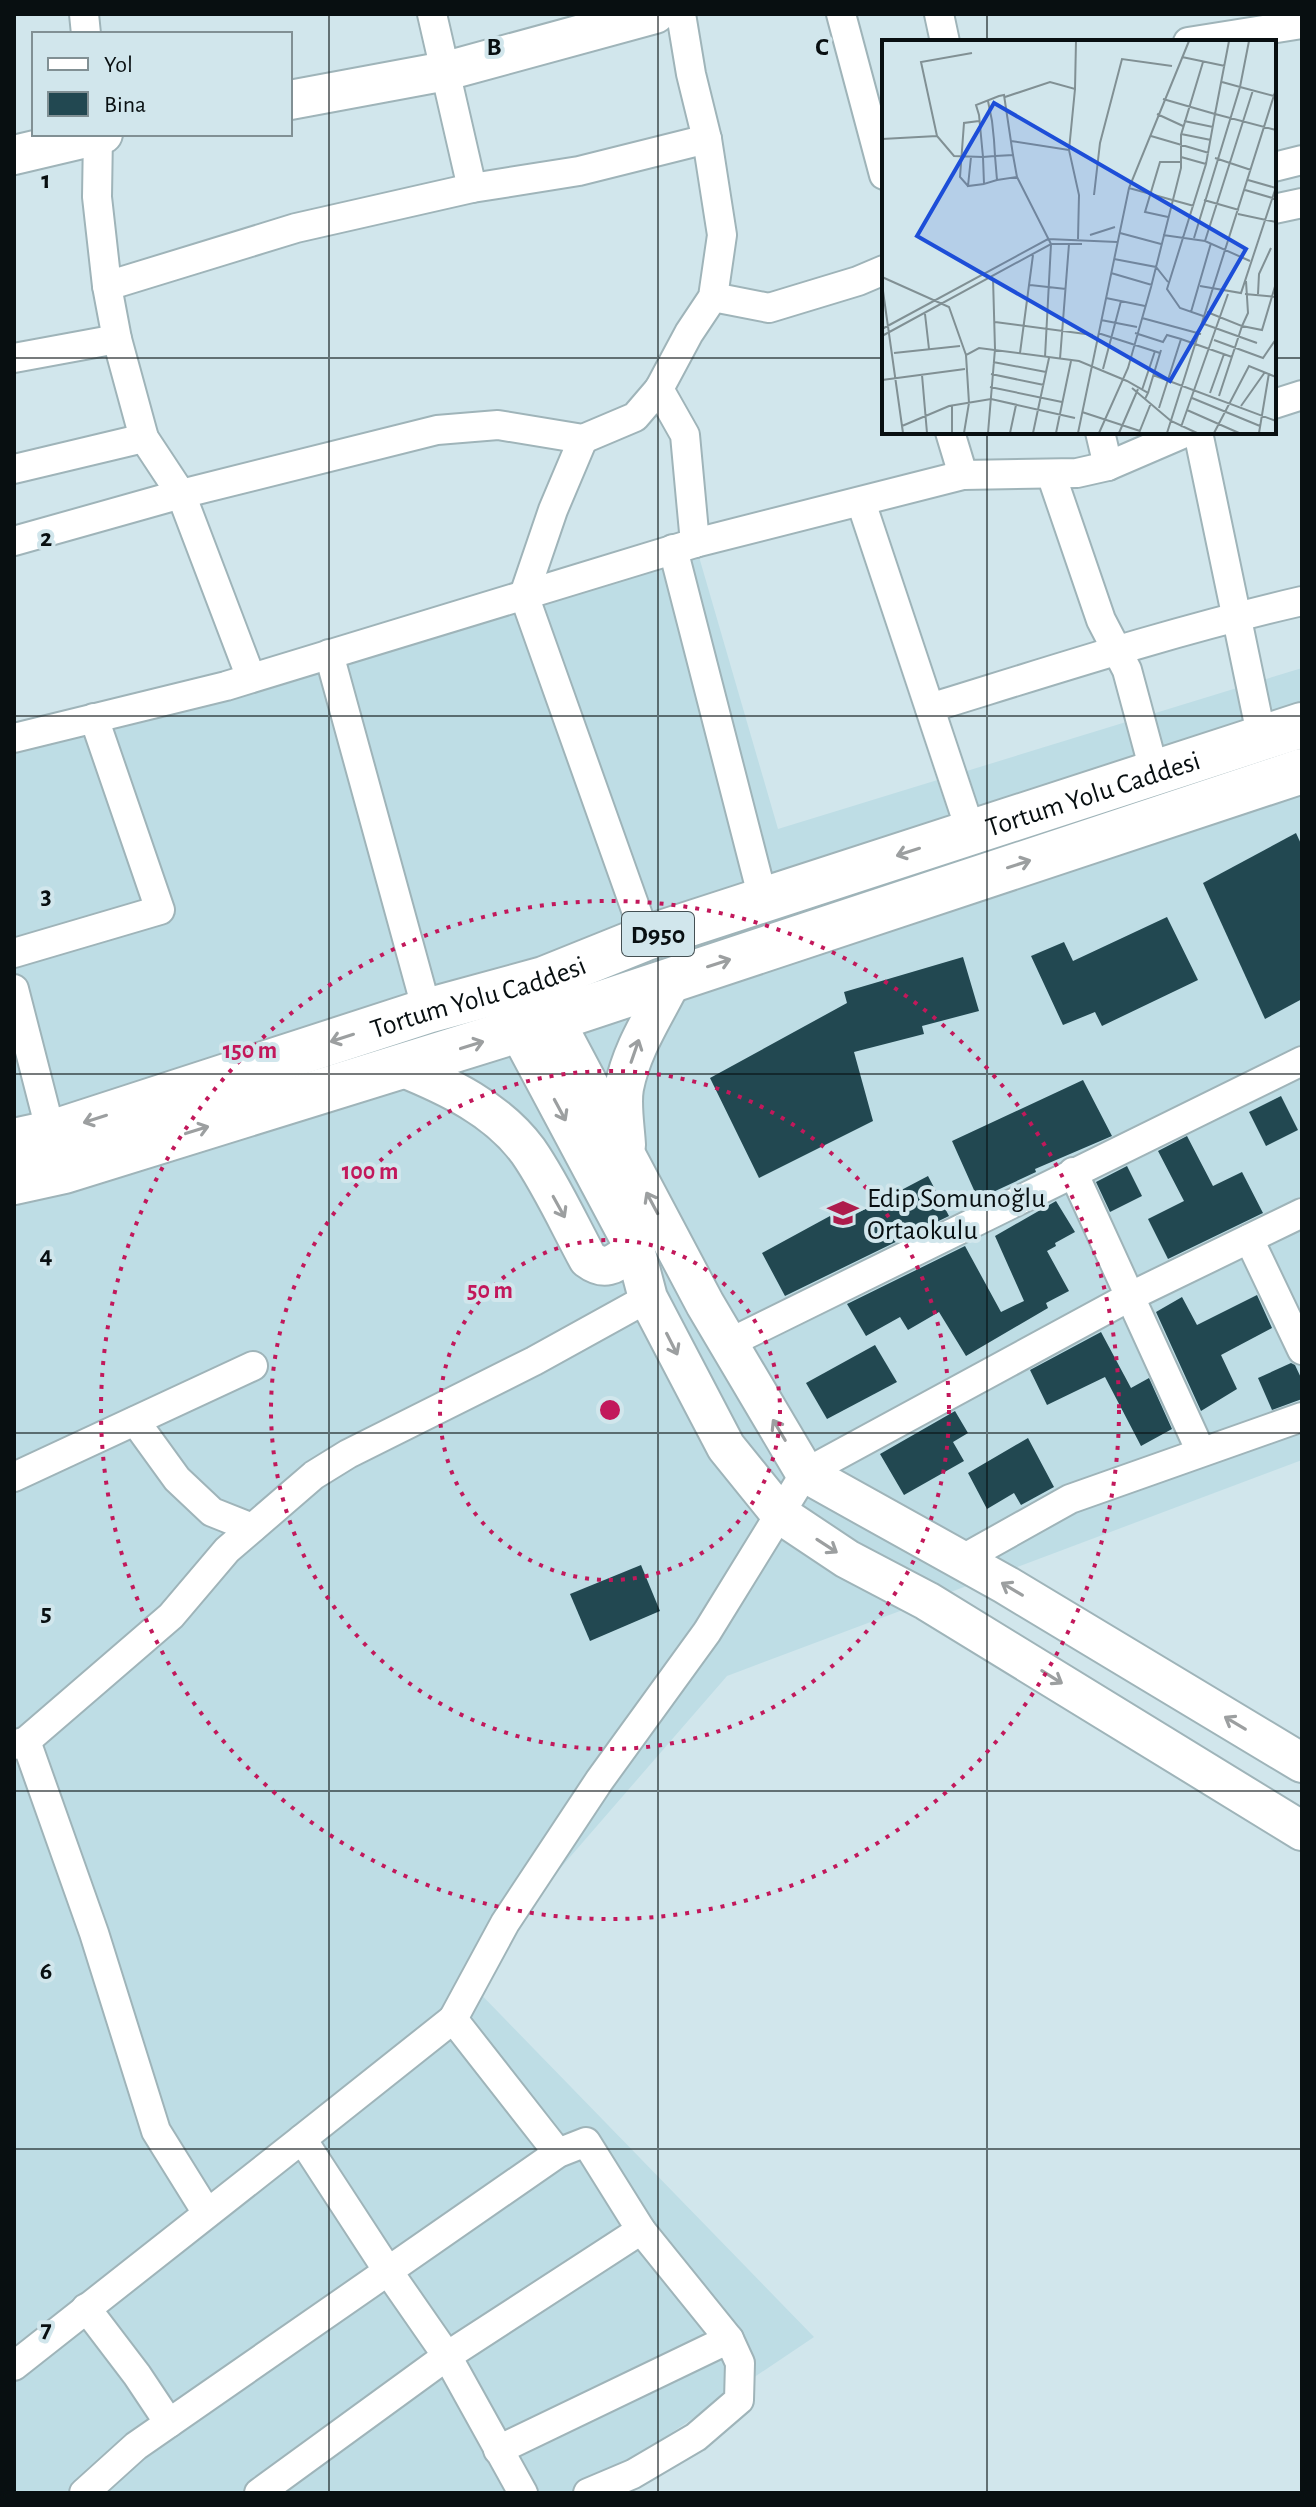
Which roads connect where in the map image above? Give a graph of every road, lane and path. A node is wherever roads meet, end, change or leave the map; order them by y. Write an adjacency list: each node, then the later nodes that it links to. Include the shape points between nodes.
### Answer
1 (432, 14): 9 (street)
2 (681, 14): 13 (street)
3 (841, 14): 17 (street)
4 (939, 14): 7 (street)
5 (646, 15): 9 (main road)
6 (1302, 24): 8 (street)
7 (945, 40)
8 (1201, 40)
9 (446, 71): 10 (main road); 18 (street)
10 (292, 100)
11 (91, 136): 14 (main road)
12 (99, 136): 22 (street, via 97,197)
13 (707, 139): 18 (street, via 579,171); 23 (street, via 722,235)
14 (14, 155)
15 (1302, 160): 16 (street)
16 (1276, 166)
17 (882, 168)
18 (472, 188): 22 (street, via 296,228)
19 (1302, 203): 20 (street)
20 (1276, 209)
21 (882, 271): 23 (street, via 769,308)
22 (107, 286): 24 (street)
23 (713, 297): 26 (street)
24 (117, 339): 25 (street); 33 (street)
25 (14, 358)
26 (659, 389): 34 (street, via 635,417); 42 (street, via 685,435)
27 (1302, 395): 28 (street)
28 (1276, 403)
29 (951, 434): 38 (street)
30 (1100, 434): 35 (street)
31 (1182, 434): 35 (street)
32 (1198, 434): 45 (street)
33 (144, 438): 36 (street); 39 (street)
34 (583, 439): 39 (street, via 498,425 437,430); 43 (street)
35 (1108, 466): 37 (street)
36 (14, 469)
37 (1051, 474): 38 (street); 46 (street, via 1101,620)
38 (963, 475): 40 (street)
39 (181, 494): 41 (street); 48 (street)
40 (861, 502): 42 (street); 49 (street)
41 (14, 541)
42 (684, 546): 43 (street); 56 (street)
43 (524, 595): 47 (street); 57 (street)
44 (1302, 601): 45 (street)
45 (1237, 616): 46 (street); 51 (street)
46 (1117, 650): 49 (street); 53 (street)
47 (329, 654): 48 (street); 62 (street)
48 (251, 678): 50 (street)
49 (930, 708): 55 (street)
50 (94, 718): 52 (street); 58 (street, via 160,910)
51 (1282, 732): 53 (highway, Tortum Yolu Caddesi / D950)
52 (14, 738)
53 (1155, 774): 55 (highway, Tortum Yolu Caddesi / D950)
54 (1301, 775): 59 (highway, Tortum Yolu Caddesi / D950, one-way to 54)
55 (971, 832): 56 (highway, Tortum Yolu Caddesi / D950, one-way to 56)
56 (763, 899): 57 (highway, Tortum Yolu Caddesi / D950)
57 (646, 938): 61 (highway, Tortum Yolu Caddesi / D950)
58 (14, 953)
59 (673, 978): 61 (highway, Tortum Yolu Caddesi / D950); 66 (main road, one-way to 59, via 624,1091 637,1045)
60 (14, 989): 65 (street)
61 (530, 1004): 62 (highway, Tortum Yolu Caddesi / D950); 64 (highway, Tortum Yolu Caddesi / D950, one-way to 61); 66 (main road); 71 (main road, one-way to 71)
62 (427, 1011): 65 (highway, Tortum Yolu Caddesi / D950, one-way to 65)
63 (1302, 1061): 67 (street)
64 (401, 1067): 68 (highway, Tortum Yolu Caddesi / D950, one-way to 64); 71 (main road, one-way to 71, via 482,1108 527,1150 588,1259 607,1267)
65 (33, 1137)
66 (627, 1156): 74 (main road, one-way to 66)
67 (1073, 1172): 72 (street); 74 (street)
68 (14, 1182)
69 (1302, 1213): 70 (street)
70 (1249, 1239): 72 (street); 75 (street)
71 (635, 1249): 73 (main road)
72 (1131, 1296): 79 (street); 80 (street)
73 (648, 1298): 82 (main road, one-way to 82, via 726,1447); 83 (street, via 348,1454 314,1475)
74 (727, 1344): 80 (main road, one-way to 74)
75 (1302, 1350)
76 (253, 1366): 78 (street)
77 (1302, 1417): 79 (street)
78 (135, 1421): 81 (street); 83 (street, via 177,1479 212,1512)
79 (1201, 1452): 84 (street, via 1070,1499)
80 (805, 1473): 82 (street); 84 (main road)
81 (14, 1477)
82 (781, 1515): 87 (main road, one-way to 87); 88 (street, via 707,1632 505,1923)
83 (252, 1528): 85 (street, via 171,1616)
84 (961, 1560): 86 (main road, one-way to 84)
85 (20, 1743): 91 (street, via 94,1933 156,2131)
86 (1302, 1763)
87 (1302, 1831)
88 (453, 2019): 89 (street); 90 (street)
89 (302, 2139): 91 (street); 93 (street)
90 (558, 2153): 92 (street, via 586,2142); 93 (street)
91 (207, 2213): 94 (street)
92 (641, 2230): 95 (street); 96 (street)
93 (388, 2271): 96 (street); 98 (street)
94 (86, 2308): 97 (street); 98 (street)
95 (729, 2339): 99 (street); 103 (street, via 740,2363 739,2400 696,2437)
96 (447, 2356): 99 (street); 101 (street)
97 (14, 2366)
98 (169, 2423): 100 (street)
99 (498, 2450): 102 (street)
100 (84, 2493)
101 (259, 2493)
102 (523, 2493)
103 (588, 2493)

